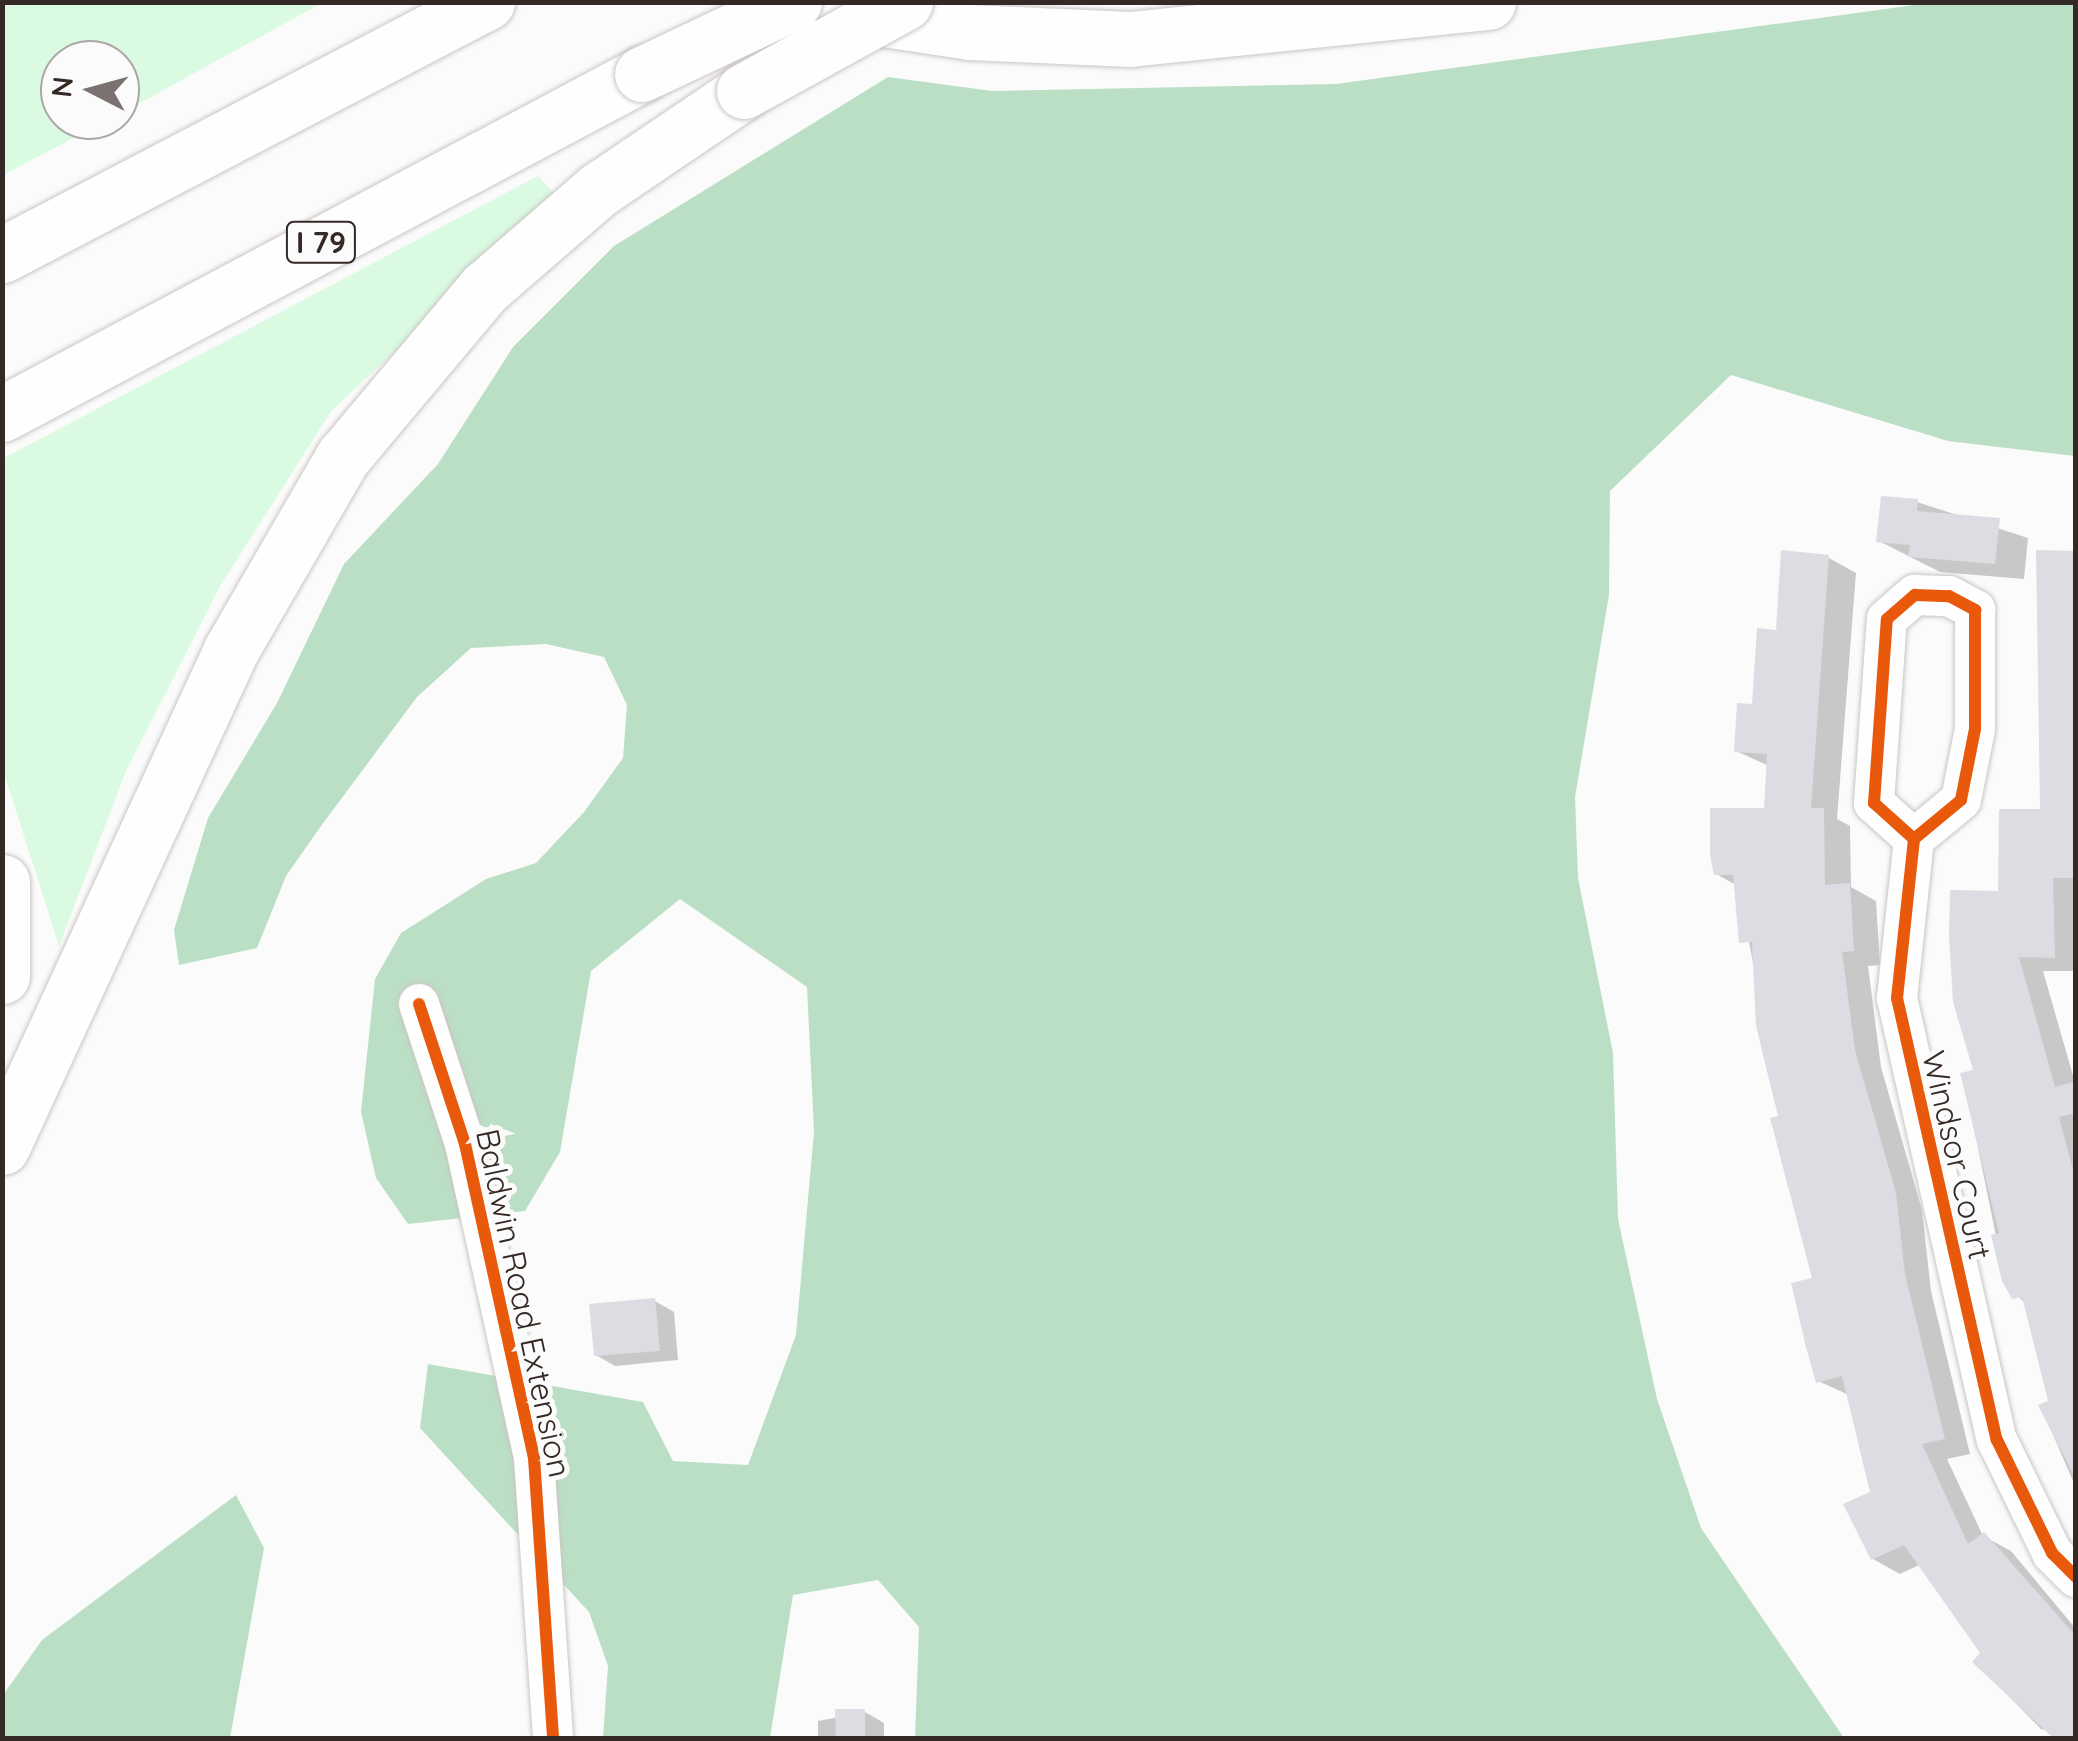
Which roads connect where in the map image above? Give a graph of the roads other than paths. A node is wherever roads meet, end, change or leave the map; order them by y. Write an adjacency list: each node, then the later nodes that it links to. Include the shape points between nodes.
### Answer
1 (771, 2): 4 (highway, via 969,32 1130,38)
2 (794, 2): 7 (highway, I 79, bridge, via 642,74)
3 (906, 2): 12 (highway, bridge, via 744,90 598,190 498,276 343,457 240,633)
4 (1488, 2)
5 (474, 9): 6 (highway)
6 (2, 255)
7 (2, 414)
8 (1914, 839): 8 (street, via 1962,800 1975,729 1975,610 1949,596 1915,595 1888,619 1874,803); 13 (street, Windsor Court, via 1898,998 1908,1077 1997,1440 2052,1553)
9 (2, 882): 10 (highway)
10 (2, 976)
11 (419, 1004): 14 (street, Baldwin Road Extension, via 465,1144 534,1458)
12 (2, 1147)
13 (2076, 1577)
14 (553, 1738)

